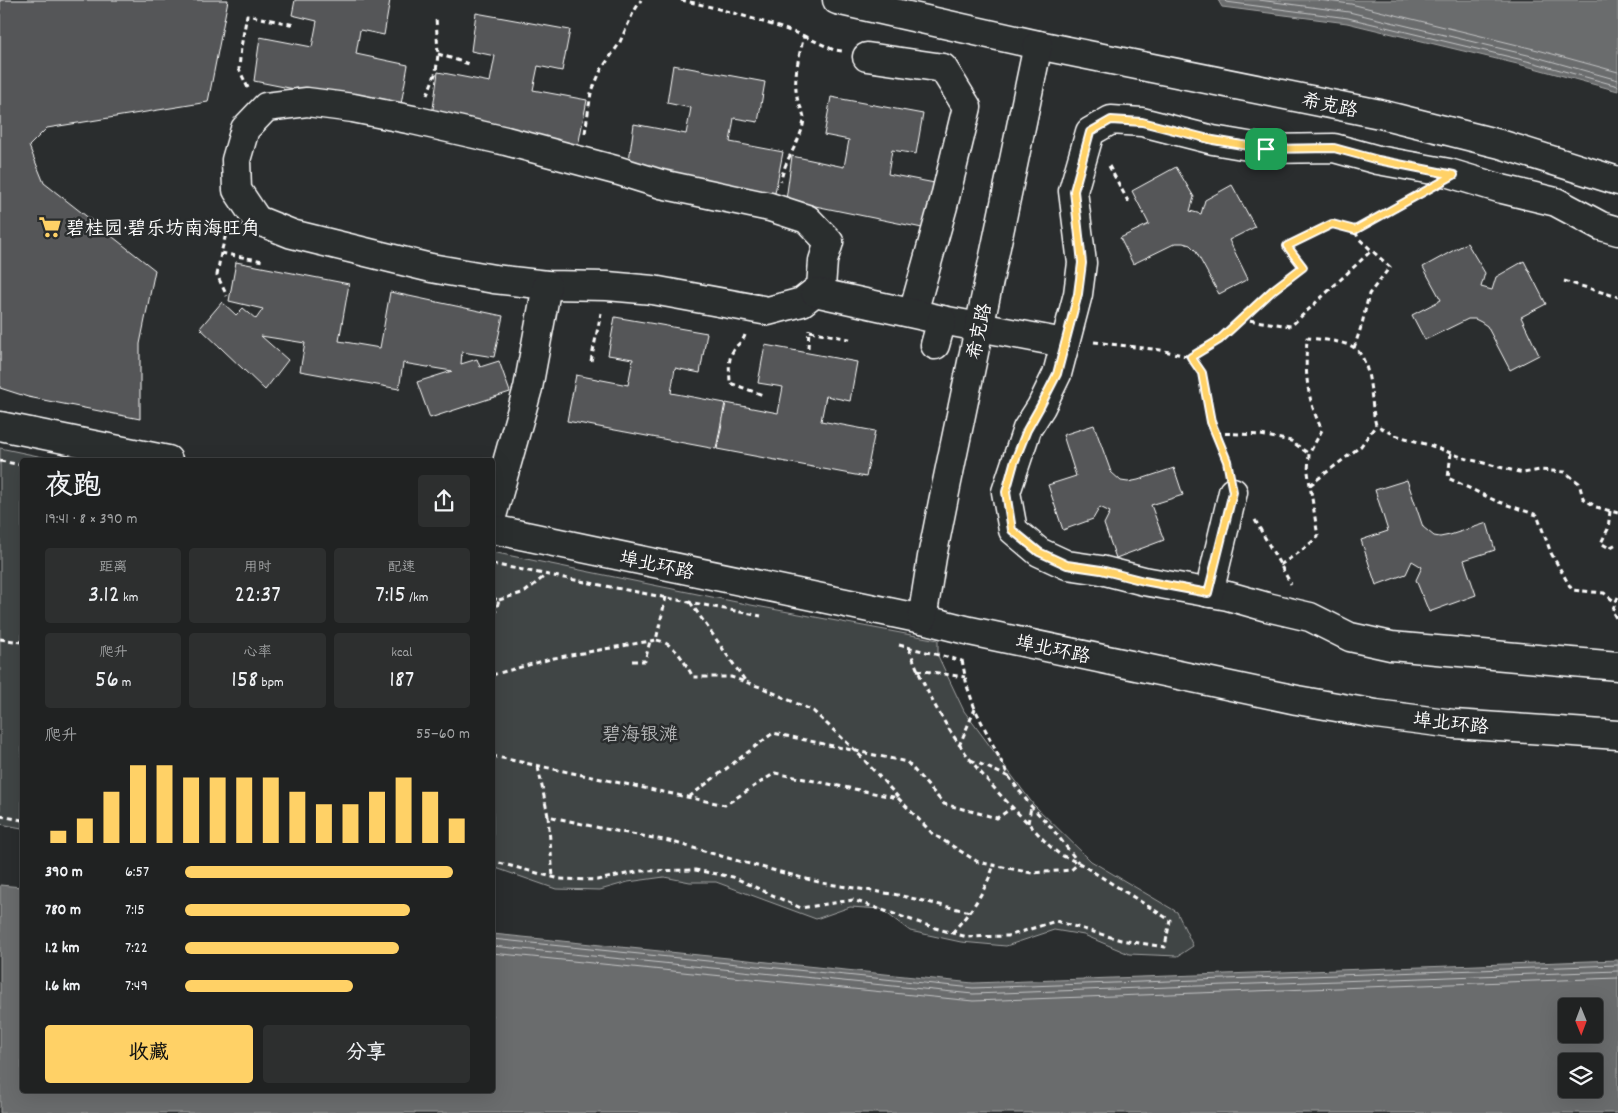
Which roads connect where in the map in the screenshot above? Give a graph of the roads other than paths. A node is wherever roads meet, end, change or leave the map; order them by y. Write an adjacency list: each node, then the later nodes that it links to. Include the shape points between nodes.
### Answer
1 (837, 0): 2 (street, 希克路)
2 (1038, 45): 4 (street, 希克路, via 1380,114 1500,144); 9 (street, 希克路)
3 (867, 57): 8 (street, via 943,68 967,107)
4 (1618, 181)
5 (1618, 231): 10 (street, via 1601,226 1556,202 1334,148 1266,149 1142,122 1111,120 1090,132 1074,191 1082,263 1078,294)
6 (547, 285): 7 (street, via 653,290 768,311 802,302); 7 (street, via 431,268 292,234 257,220 237,190 236,160 245,129 266,107 307,102 353,108 506,141 661,184 778,210 806,219 828,242 821,286); 14 (street, via 528,388)
7 (815, 292): 8 (street)
8 (913, 313): 9 (street, via 938,332)
9 (979, 326): 10 (street); 17 (street, 希克路)
10 (1064, 343): 16 (street, via 1057,374 1027,430 1006,492 1012,530 1039,552 1067,565)
11 (0, 426): 12 (street)
12 (158, 458)
13 (1233, 492): 16 (street)
14 (495, 505)
15 (495, 530): 17 (street, 埠北环路)
16 (1208, 593): 18 (street, via 1310,617 1350,637 1392,646)
17 (922, 619): 19 (street, 埠北环路, via 1287,698 1376,714 1454,724)
18 (1618, 666)
19 (1618, 735)

